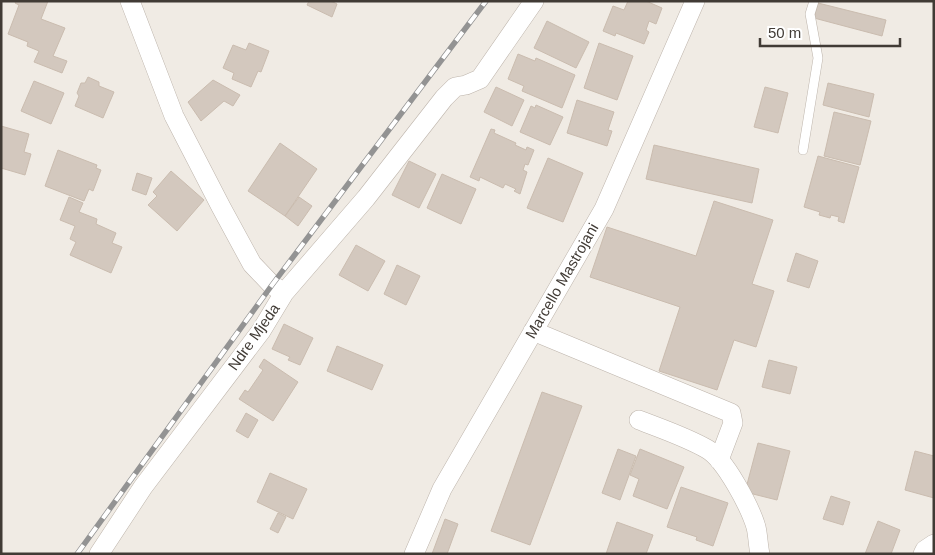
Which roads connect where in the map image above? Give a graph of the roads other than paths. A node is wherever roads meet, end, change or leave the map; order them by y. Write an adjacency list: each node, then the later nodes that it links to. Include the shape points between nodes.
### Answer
1 (130, 1): 6 (street, Ndre Mjeda, via 174,116 221,207 252,264)
2 (534, 1): 6 (street, via 480,79 455,87 444,98 366,198)
3 (696, 1): 7 (street, Marcello Mastrojani, via 604,210)
4 (814, 1): 5 (lane, via 810,14 818,58)
5 (803, 150)
6 (284, 293): 11 (street, Ndre Mjeda, via 261,331 143,487)
7 (533, 331): 9 (street, via 731,414 733,423); 12 (street, Marcello Mastrojani, via 442,489)
8 (640, 420): 9 (street, via 709,450)
9 (719, 460): 13 (street, via 744,499 756,527)
10 (934, 544): 14 (street)
11 (99, 554)
12 (414, 554)
13 (760, 554)
14 (923, 554)

